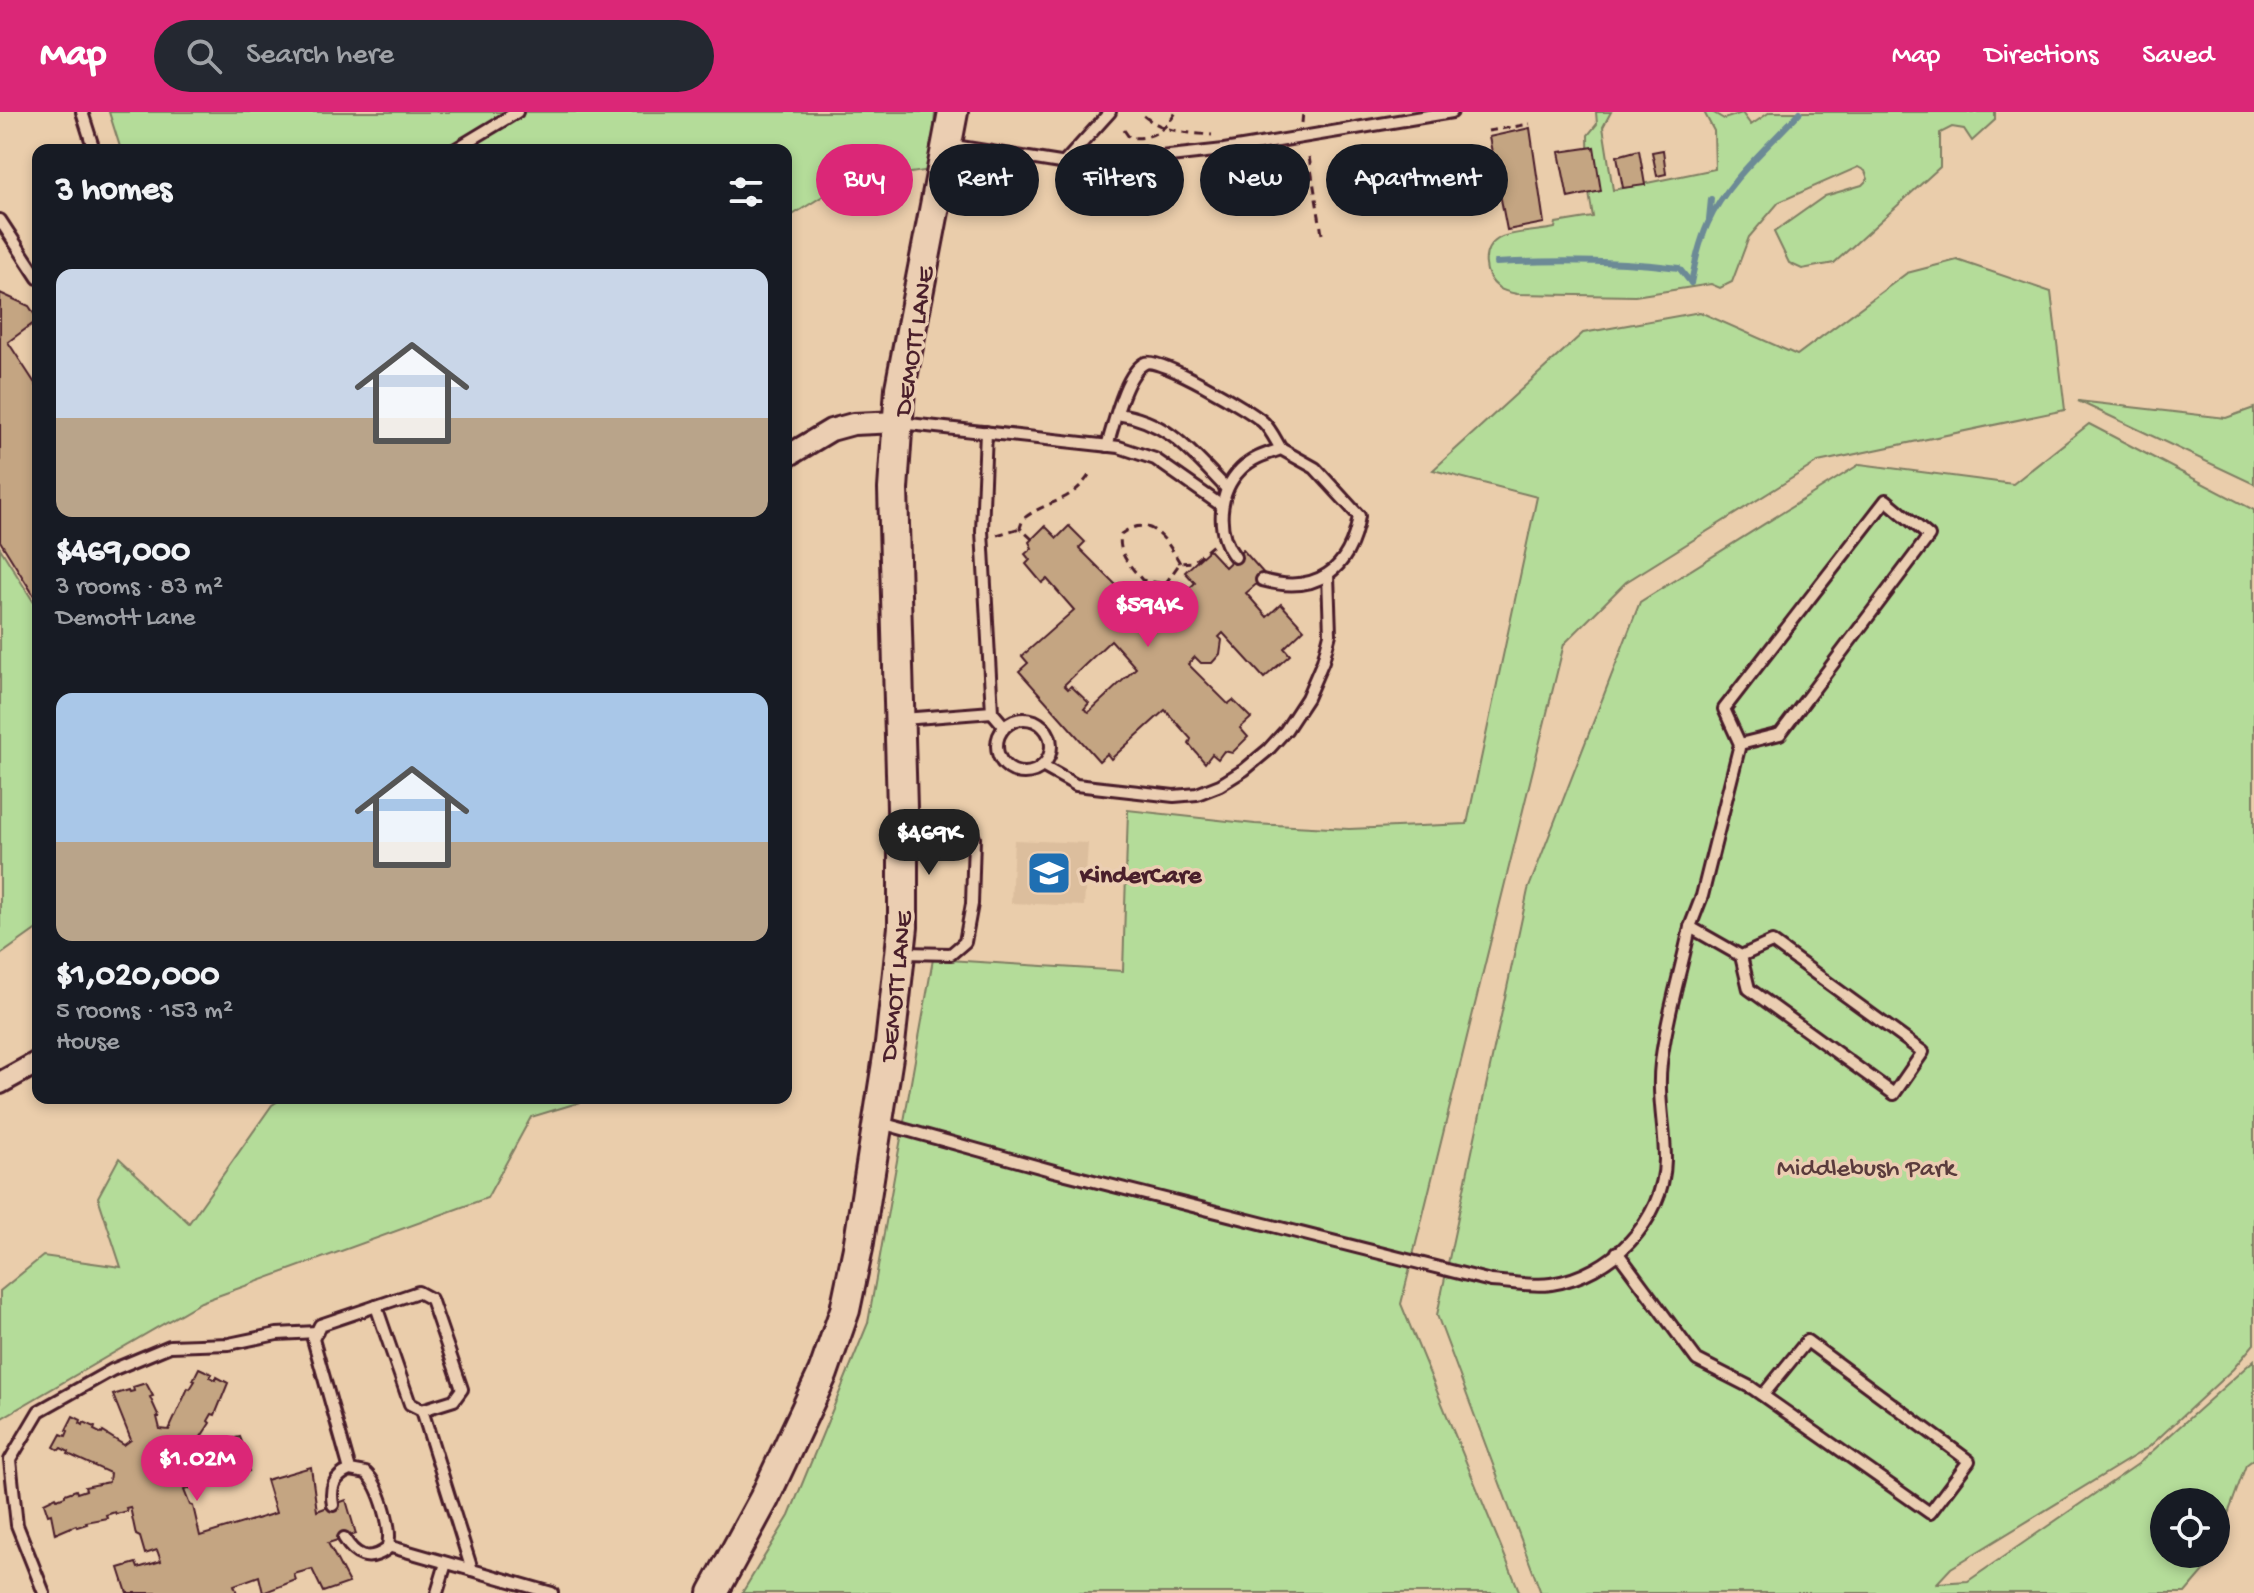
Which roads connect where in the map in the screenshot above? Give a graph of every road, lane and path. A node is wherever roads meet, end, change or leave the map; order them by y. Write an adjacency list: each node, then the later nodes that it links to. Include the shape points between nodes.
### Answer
1 (82, 112): 15 (lane)
2 (517, 112): 16 (lane)
3 (953, 112): 17 (street, DEMOTT LANE)
4 (1110, 112): 18 (lane)
5 (1176, 112): 11 (path)
6 (1303, 112): 10 (path, via 1304,123)
7 (1452, 112): 19 (lane)
8 (1144, 116): 11 (path)
9 (1530, 124): 13 (path)
10 (1288, 125)
11 (1164, 128): 12 (path, via 1139,139); 14 (path)
12 (1124, 130)
13 (1488, 131)
14 (1219, 136)
15 (92, 144)
16 (464, 144)
17 (948, 144)
18 (1081, 144)
19 (1184, 155)
20 (1310, 163): 23 (path)
21 (934, 216): 26 (street, DEMOTT LANE)
22 (0, 220): 24 (lane)
23 (1322, 234)
24 (32, 269)
25 (1117, 414): 28 (lane); 29 (lane, via 1132,377 1152,361 1177,370 1263,423); 32 (lane, via 1173,434)
26 (898, 422): 27 (lane); 30 (street, via 831,430); 45 (street, DEMOTT LANE, via 893,489)
27 (986, 432): 28 (lane); 36 (lane)
28 (1107, 446): 33 (lane, via 1155,459)
29 (1281, 449): 32 (lane, via 1240,470); 40 (lane, via 1315,468 1359,516 1355,539)
30 (792, 453)
31 (1089, 475): 34 (path, via 1069,497 1023,519)
32 (1227, 489): 33 (lane)
33 (1222, 506): 38 (lane, via 1222,529)
34 (1020, 528): 35 (path); 36 (path)
35 (1032, 539)
36 (983, 541): 44 (lane)
37 (1213, 545): 39 (path, via 1193,562)
38 (1235, 557)
39 (1180, 563): 42 (path, via 1165,584); 42 (path, via 1153,529 1142,524 1121,534 1124,557 1142,580)
40 (1328, 575): 41 (lane, via 1284,586); 48 (lane, via 1330,634 1323,661 1286,730 1244,770 1197,794 1174,796 1076,785)
41 (1262, 580)
42 (1158, 583): 43 (path)
43 (1157, 598)
44 (992, 712): 45 (lane); 46 (lane)
45 (898, 719): 49 (street, DEMOTT LANE)
46 (1004, 726): 48 (lane, via 996,745 1001,762 1016,773); 48 (lane, via 1026,718 1042,725 1051,750)
47 (1740, 744): 47 (lane, via 1780,734 1929,536 1886,500 1724,709); 50 (lane)
48 (1042, 766)
49 (902, 825): 51 (street, DEMOTT LANE); 51 (lane, via 956,824 974,838 965,942 951,954)
50 (1690, 927): 52 (lane); 56 (lane, via 1661,1062 1665,1161 1659,1198 1634,1240)
51 (900, 952): 55 (street, DEMOTT LANE)
52 (1741, 956): 52 (lane, via 1772,942 1923,1052 1894,1094 1749,989)
53 (32, 1065): 54 (street)
54 (0, 1083)
55 (878, 1122): 56 (lane, via 1491,1281 1551,1284 1593,1271); 70 (street, DEMOTT LANE, via 858,1248 836,1336 764,1499)
56 (1617, 1252): 59 (lane, via 1697,1360)
57 (376, 1306): 58 (lane, via 320,1325); 60 (lane, via 410,1404); 60 (lane, via 418,1292 431,1299 462,1389 454,1400)
58 (317, 1332): 61 (lane, via 313,1339); 67 (lane, via 170,1346 112,1370 39,1411 10,1460 17,1525)
59 (1763, 1395): 59 (lane, via 1930,1513 1969,1461 1807,1341)
60 (422, 1410): 66 (lane)
61 (350, 1470): 62 (lane, via 333,1485); 64 (lane, via 366,1473 375,1484 391,1533)
62 (333, 1505)
63 (344, 1538): 64 (lane, via 363,1557 380,1554)
64 (388, 1546): 65 (lane)
65 (446, 1563): 66 (lane); 68 (lane)
66 (472, 1570): 69 (lane)
67 (44, 1593)
68 (437, 1593)
69 (552, 1593)
70 (713, 1593)

